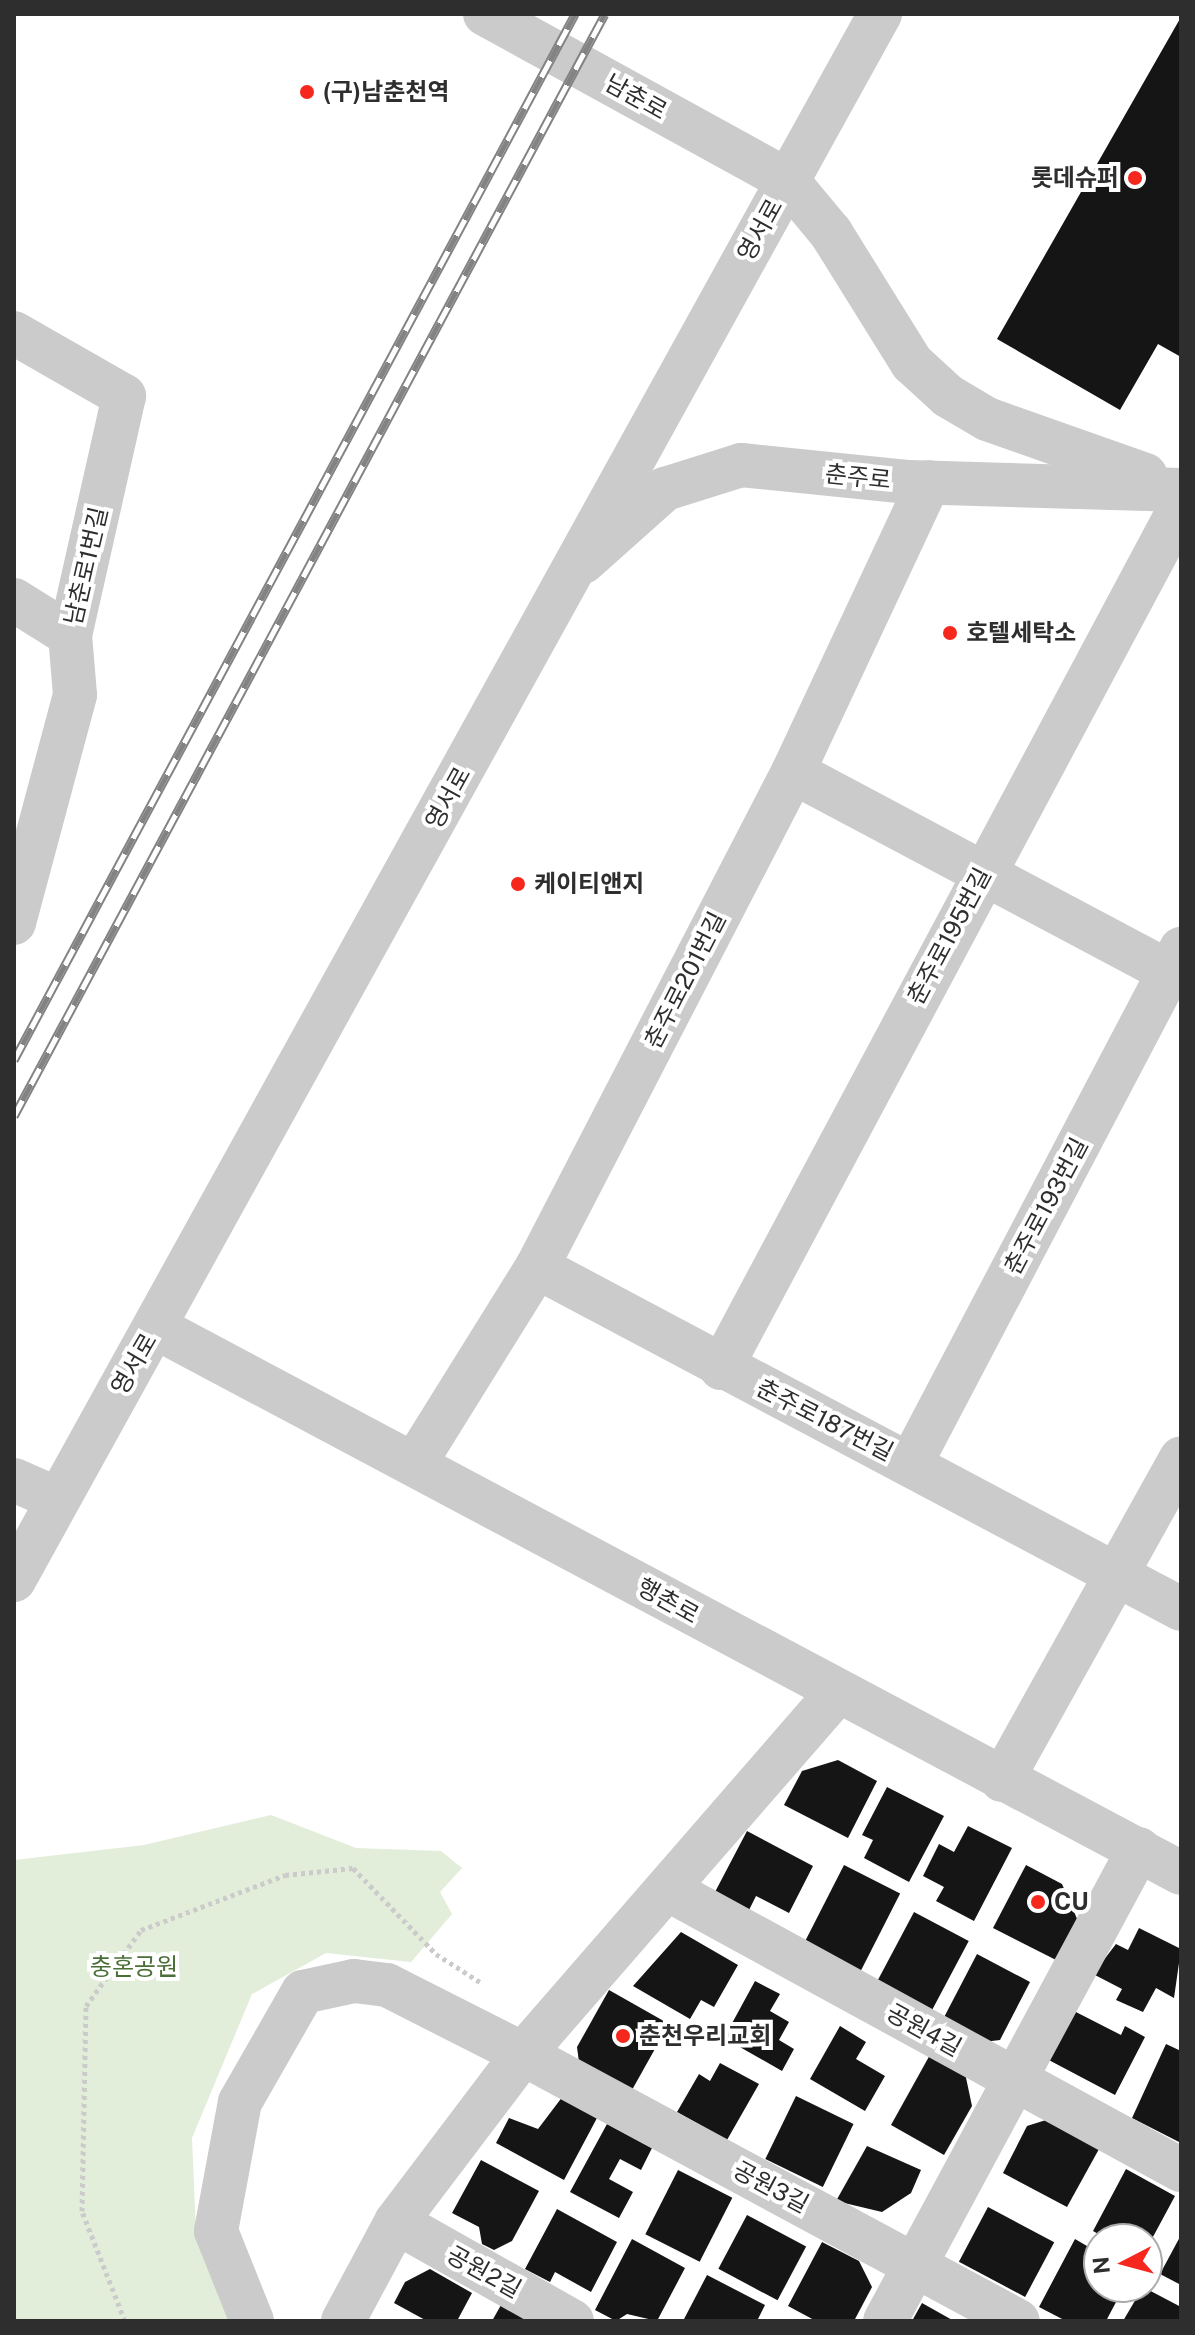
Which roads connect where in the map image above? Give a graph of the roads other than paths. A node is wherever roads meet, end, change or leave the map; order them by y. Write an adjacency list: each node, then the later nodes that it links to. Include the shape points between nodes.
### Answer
1 (485, 14): 3 (street, 남춘로)
2 (880, 14): 3 (street, 영서로)
3 (787, 180): 6 (street, via 831,233 912,363 948,396 1044,442); 8 (street, 영서로)
4 (14, 333): 10 (street, 남춘로1번길, via 124,396)
5 (929, 482): 6 (street, 춘주로); 8 (street, 춘주로, via 741,465 713,470 631,513); 11 (street, 춘주로201번길)
6 (1181, 488)
7 (1181, 506): 12 (street, 춘주로195번길)
8 (573, 573): 16 (street, 영서로)
9 (14, 600): 10 (street)
10 (70, 635): 13 (street, 남춘로1번길, via 75,695)
11 (793, 772): 12 (street); 15 (street, 춘주로201번길)
12 (982, 872): 14 (street); 17 (street, 춘주로195번길)
13 (14, 923)
14 (1177, 966): 20 (street, 춘주로193번길)
15 (537, 1267): 17 (street, 춘주로187번길); 19 (street, 춘주로201번길)
16 (155, 1327): 19 (street, 행촌로); 22 (street, 영서로)
17 (721, 1368): 20 (street, 춘주로187번길)
18 (1181, 1458): 23 (street)
19 (415, 1463): 26 (street, 행촌로)
20 (911, 1463): 23 (street, 춘주로187번길)
21 (14, 1480): 22 (street)
22 (57, 1499): 24 (street, 영서로)
23 (1114, 1573): 25 (street, 춘주로187번길); 27 (street)
24 (14, 1580)
25 (1181, 1609)
26 (837, 1693): 27 (street, 행촌로); 30 (street)
27 (1002, 1780): 28 (street, 행촌로)
28 (1139, 1849): 29 (street, 행촌로); 32 (street)
29 (1181, 1873)
30 (667, 1889): 31 (street); 32 (street, 공원4길)
31 (523, 2054): 34 (street); 35 (street, 공원3길); 36 (street, 공원3길, via 387,1985 354,1981 303,1992 240,2102 216,2231)
32 (1010, 2078): 33 (street, 공원4길); 35 (street)
33 (1181, 2170)
34 (396, 2222): 37 (street); 38 (street, 공원2길)
35 (916, 2266): 39 (street); 40 (street, 공원3길)
36 (252, 2321)
37 (343, 2321)
38 (572, 2321)
39 (885, 2321)
40 (1018, 2321)

